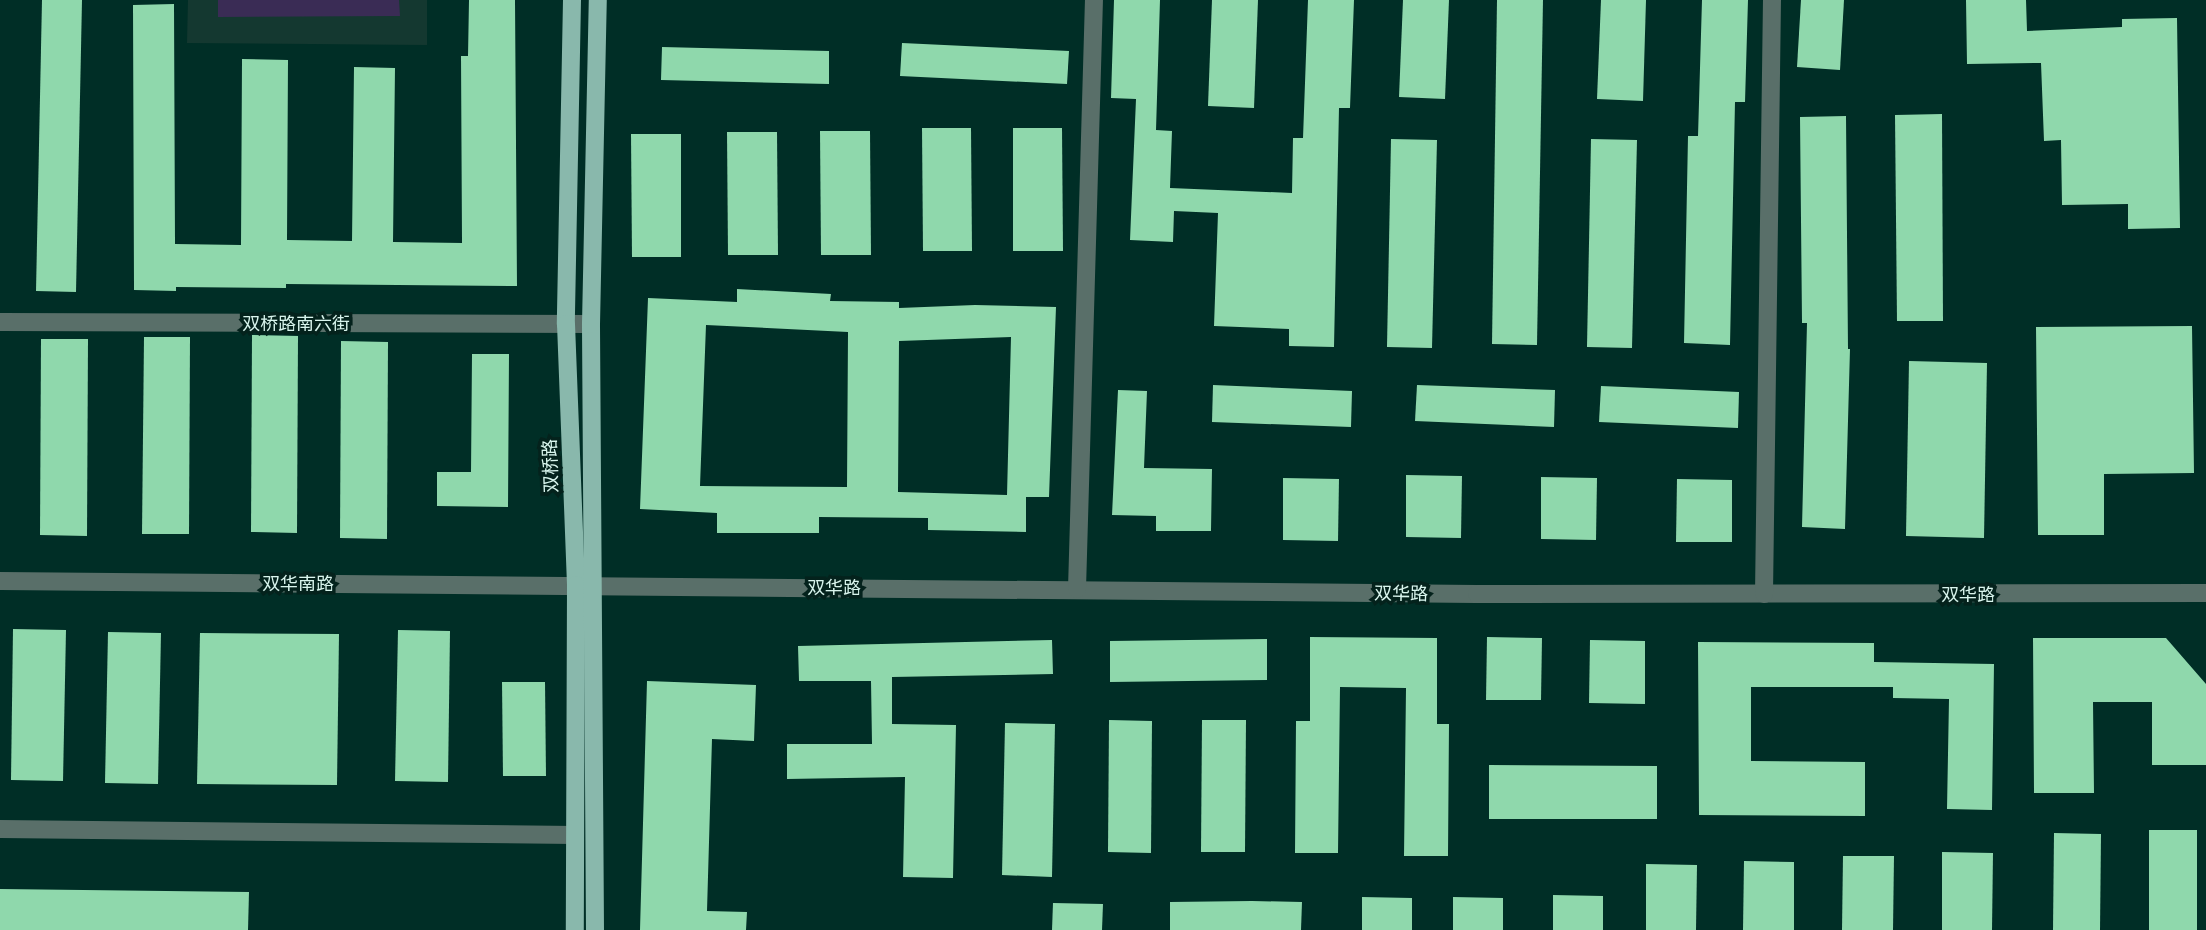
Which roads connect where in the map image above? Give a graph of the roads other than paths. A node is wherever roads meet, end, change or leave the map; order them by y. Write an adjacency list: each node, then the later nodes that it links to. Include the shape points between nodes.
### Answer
1 (572, 0): 6 (main road, 双桥路)
2 (598, 0): 7 (main road)
3 (1094, 0): 11 (street)
4 (1772, 0): 13 (street)
5 (0, 322): 6 (street, 双桥路南六街)
6 (566, 324): 7 (street, 双桥路南六街); 9 (main road, 双桥路)
7 (591, 324): 10 (main road)
8 (0, 581): 9 (street, 双华南路)
9 (576, 585): 10 (street, 双华南路); 15 (main road, 双桥路)
10 (595, 585): 11 (street, 双华路); 17 (main road)
11 (1077, 589): 13 (street, 双华路)
12 (2206, 593): 13 (street, 双华路)
13 (1764, 594)
14 (0, 829): 15 (street)
15 (575, 835): 16 (main road, 双桥路)
16 (575, 930)
17 (595, 930)

